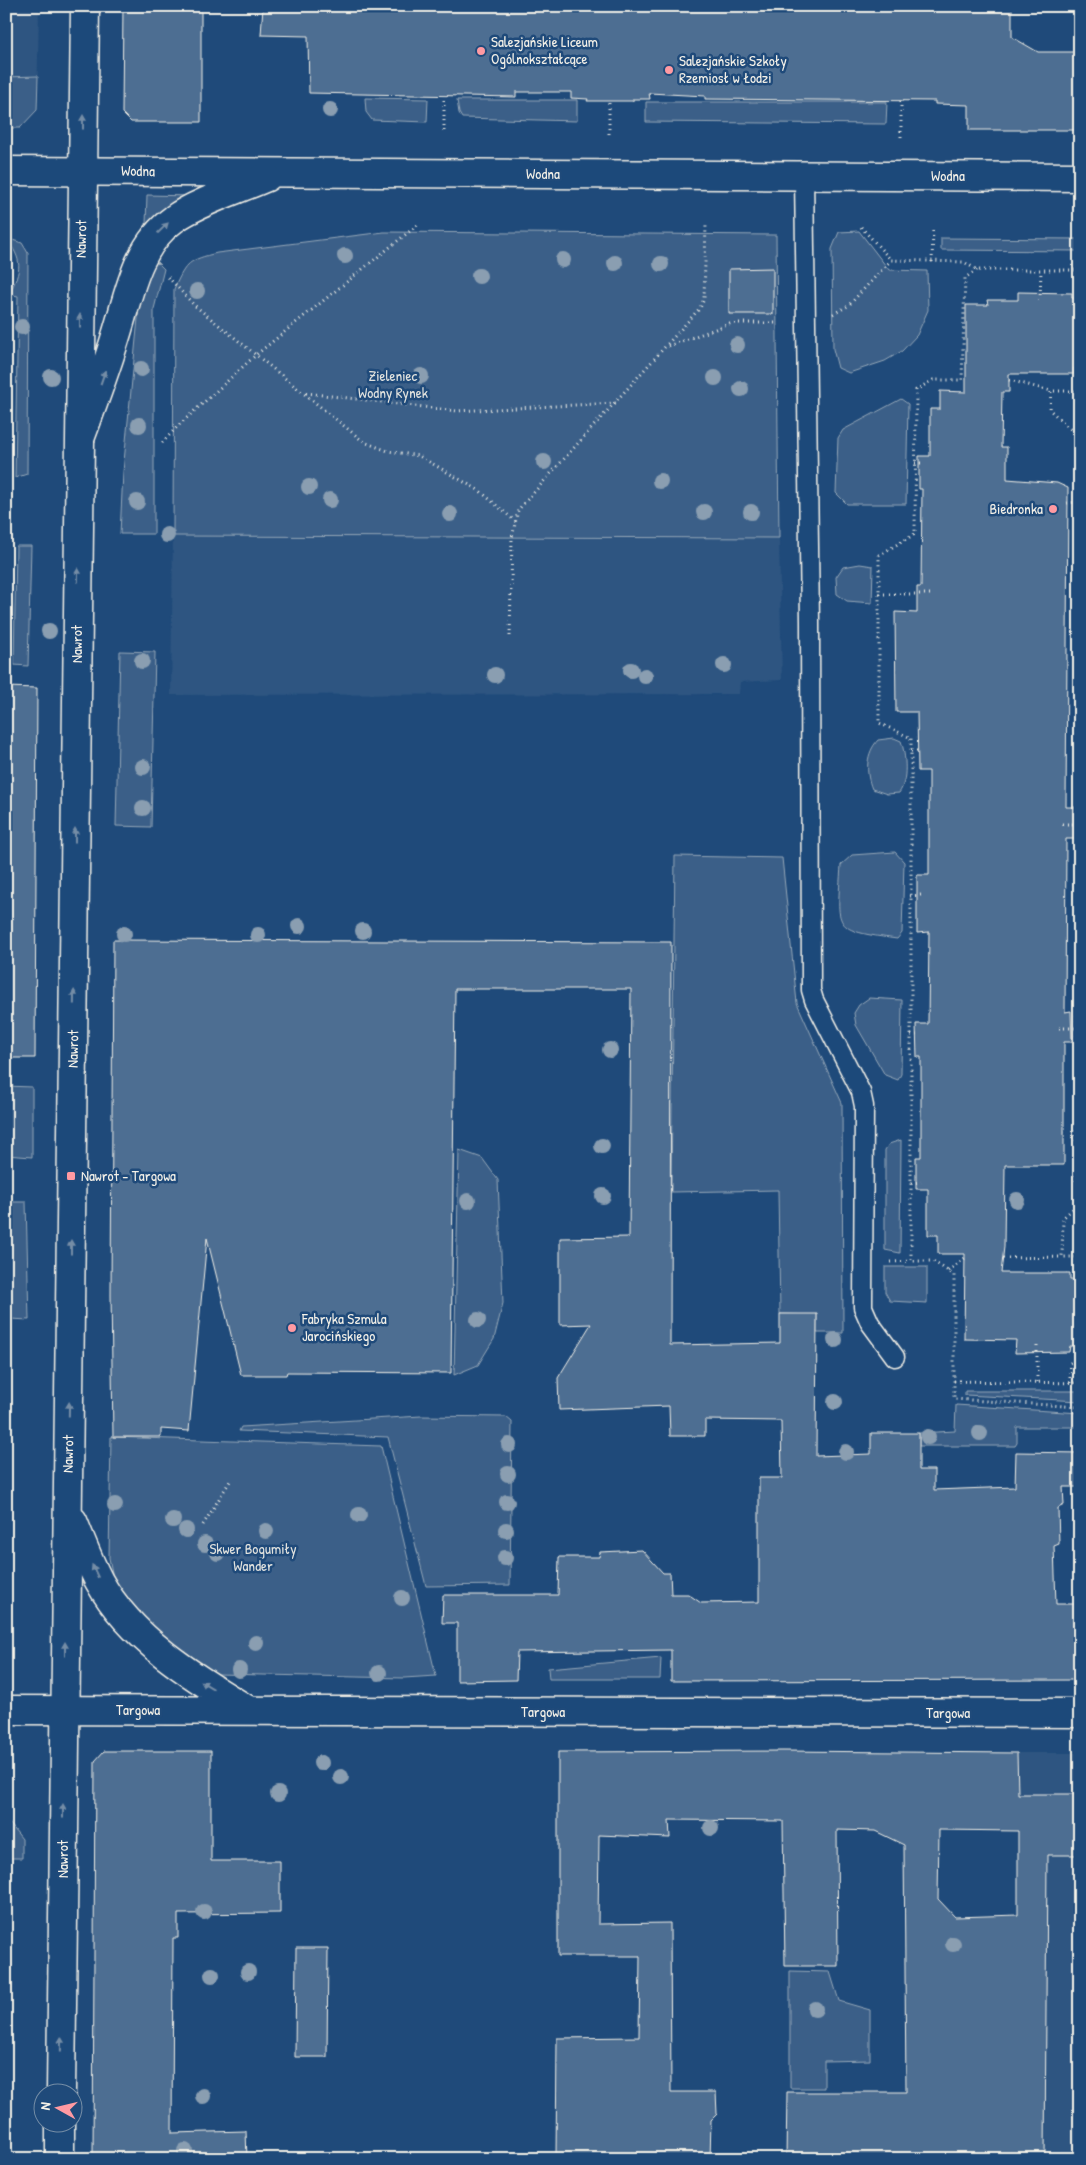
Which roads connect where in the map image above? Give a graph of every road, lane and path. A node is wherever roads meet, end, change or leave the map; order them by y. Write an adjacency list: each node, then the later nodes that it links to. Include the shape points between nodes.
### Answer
1 (85, 6): 9 (street, Nawrot, one-way to 1)
2 (609, 98): 6 (path)
3 (444, 100): 5 (path)
4 (901, 101): 7 (path)
5 (444, 132)
6 (609, 134)
7 (901, 137)
8 (6, 171): 9 (street, Wodna)
9 (82, 171): 10 (street, Wodna); 33 (street, Nawrot, one-way to 9)
10 (279, 172): 11 (street, Wodna); 33 (street, one-way to 10, via 101,382 134,276 149,244 175,217)
11 (804, 175): 12 (street, Wodna); 24 (lane)
12 (1080, 177)
13 (420, 223): 26 (path)
14 (706, 225): 25 (path, via 704,299)
15 (861, 227): 17 (path)
16 (933, 228): 18 (path)
17 (891, 260): 18 (path); 24 (path, via 848,306 832,315)
18 (932, 262): 19 (path, via 964,262)
19 (977, 270): 20 (path); 35 (path, via 964,278 964,380 933,380 916,390)
20 (1041, 270): 21 (path); 23 (path)
21 (1080, 270)
22 (167, 277): 26 (path, via 194,305)
23 (1040, 300)
24 (806, 321): 25 (path, via 732,323); 65 (lane, via 811,990 862,1092 863,1307 870,1323)
25 (668, 346): 31 (path)
26 (257, 354): 30 (path); 34 (path)
27 (1009, 380): 28 (path)
28 (1051, 390): 29 (path); 32 (path, via 1050,410)
29 (1080, 390)
30 (305, 393): 31 (path, via 458,411); 39 (path, via 364,442 388,451 419,456 480,491)
31 (616, 402): 39 (path, via 518,510)
32 (1080, 438)
33 (79, 439): 73 (street, Nawrot, one-way to 33)
34 (162, 443)
35 (915, 463): 36 (path); 41 (path, via 914,534 879,555)
36 (923, 463)
37 (1080, 502): 38 (path)
38 (1068, 503)
39 (516, 522): 43 (path, via 512,538)
40 (1080, 530): 44 (path)
41 (879, 594): 42 (path); 45 (path, via 879,723 911,738)
42 (930, 594)
43 (510, 636)
44 (1079, 700): 48 (path)
45 (911, 751): 46 (path); 49 (path)
46 (922, 751)
47 (1062, 824): 48 (path)
48 (1079, 824): 52 (path)
49 (910, 896): 50 (path); 53 (path)
50 (921, 896)
51 (1059, 1028): 52 (path)
52 (1078, 1028): 57 (path, via 1076,1181)
53 (910, 1035): 54 (path); 56 (path)
54 (921, 1035)
55 (921, 1182): 56 (path)
56 (911, 1183): 63 (path, via 911,1261 933,1261)
57 (1080, 1184)
58 (1080, 1202): 60 (path, via 1063,1218)
59 (1080, 1256): 60 (path)
60 (1062, 1257): 62 (path)
61 (965, 1258): 63 (path)
62 (1003, 1258)
63 (948, 1271): 67 (path, via 954,1275)
64 (1037, 1346): 68 (path)
65 (896, 1357)
66 (1080, 1358): 69 (path, via 1070,1363)
67 (954, 1381): 68 (path); 71 (path, via 954,1399)
68 (1037, 1382): 69 (path)
69 (1070, 1383): 70 (path)
70 (1080, 1383)
71 (1080, 1406)
72 (230, 1481): 74 (path)
73 (68, 1511): 76 (street, Nawrot, one-way to 73); 77 (street, one-way to 73, via 180,1668 142,1634 100,1583)
74 (203, 1525)
75 (6, 1710): 76 (street, Targowa)
76 (64, 1710): 77 (street, Targowa); 79 (street, Nawrot, one-way to 76)
77 (249, 1711): 78 (street, Targowa)
78 (1080, 1713)
79 (61, 2082)
80 (60, 2132): 81 (street)
81 (60, 2159)

